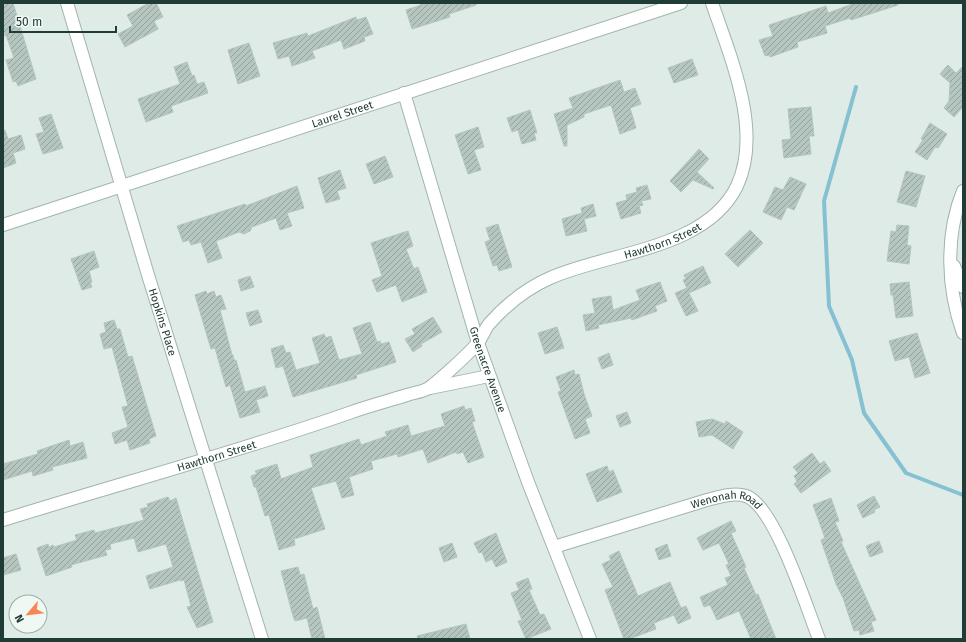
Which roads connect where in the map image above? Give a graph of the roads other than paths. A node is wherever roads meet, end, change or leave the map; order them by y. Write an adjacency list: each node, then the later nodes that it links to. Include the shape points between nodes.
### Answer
1 (67, 3): 5 (street, Hopkins Place)
2 (681, 3): 4 (street, Laurel Street)
3 (712, 3): 11 (street, Hawthorn Street, via 735,71 745,117 741,176 731,195 716,213 684,234 666,242 579,267 538,284 502,310 485,329)
4 (404, 93): 5 (street, Laurel Street); 11 (street, Greenacre Avenue)
5 (121, 185): 7 (street, Laurel Street); 14 (street, Hopkins Place)
6 (963, 191): 8 (street, via 956,212)
7 (3, 225)
8 (951, 252): 9 (street, via 955,270); 10 (street, via 953,299)
9 (963, 287)
10 (963, 333)
11 (478, 343): 12 (street, Greenacre Avenue); 13 (street, Hawthorn Street)
12 (489, 376): 13 (street, Hawthorn Street); 16 (street, Greenacre Avenue)
13 (428, 389): 14 (street, Hawthorn Street, via 369,405)
14 (205, 460): 15 (street, Hawthorn Street); 17 (street, Hopkins Place)
15 (3, 520)
16 (554, 547): 18 (street, Greenacre Avenue); 19 (street, Wenonah Road, via 707,500 729,495 747,496 762,507 773,526)
17 (262, 639)
18 (590, 639)
19 (819, 639)

